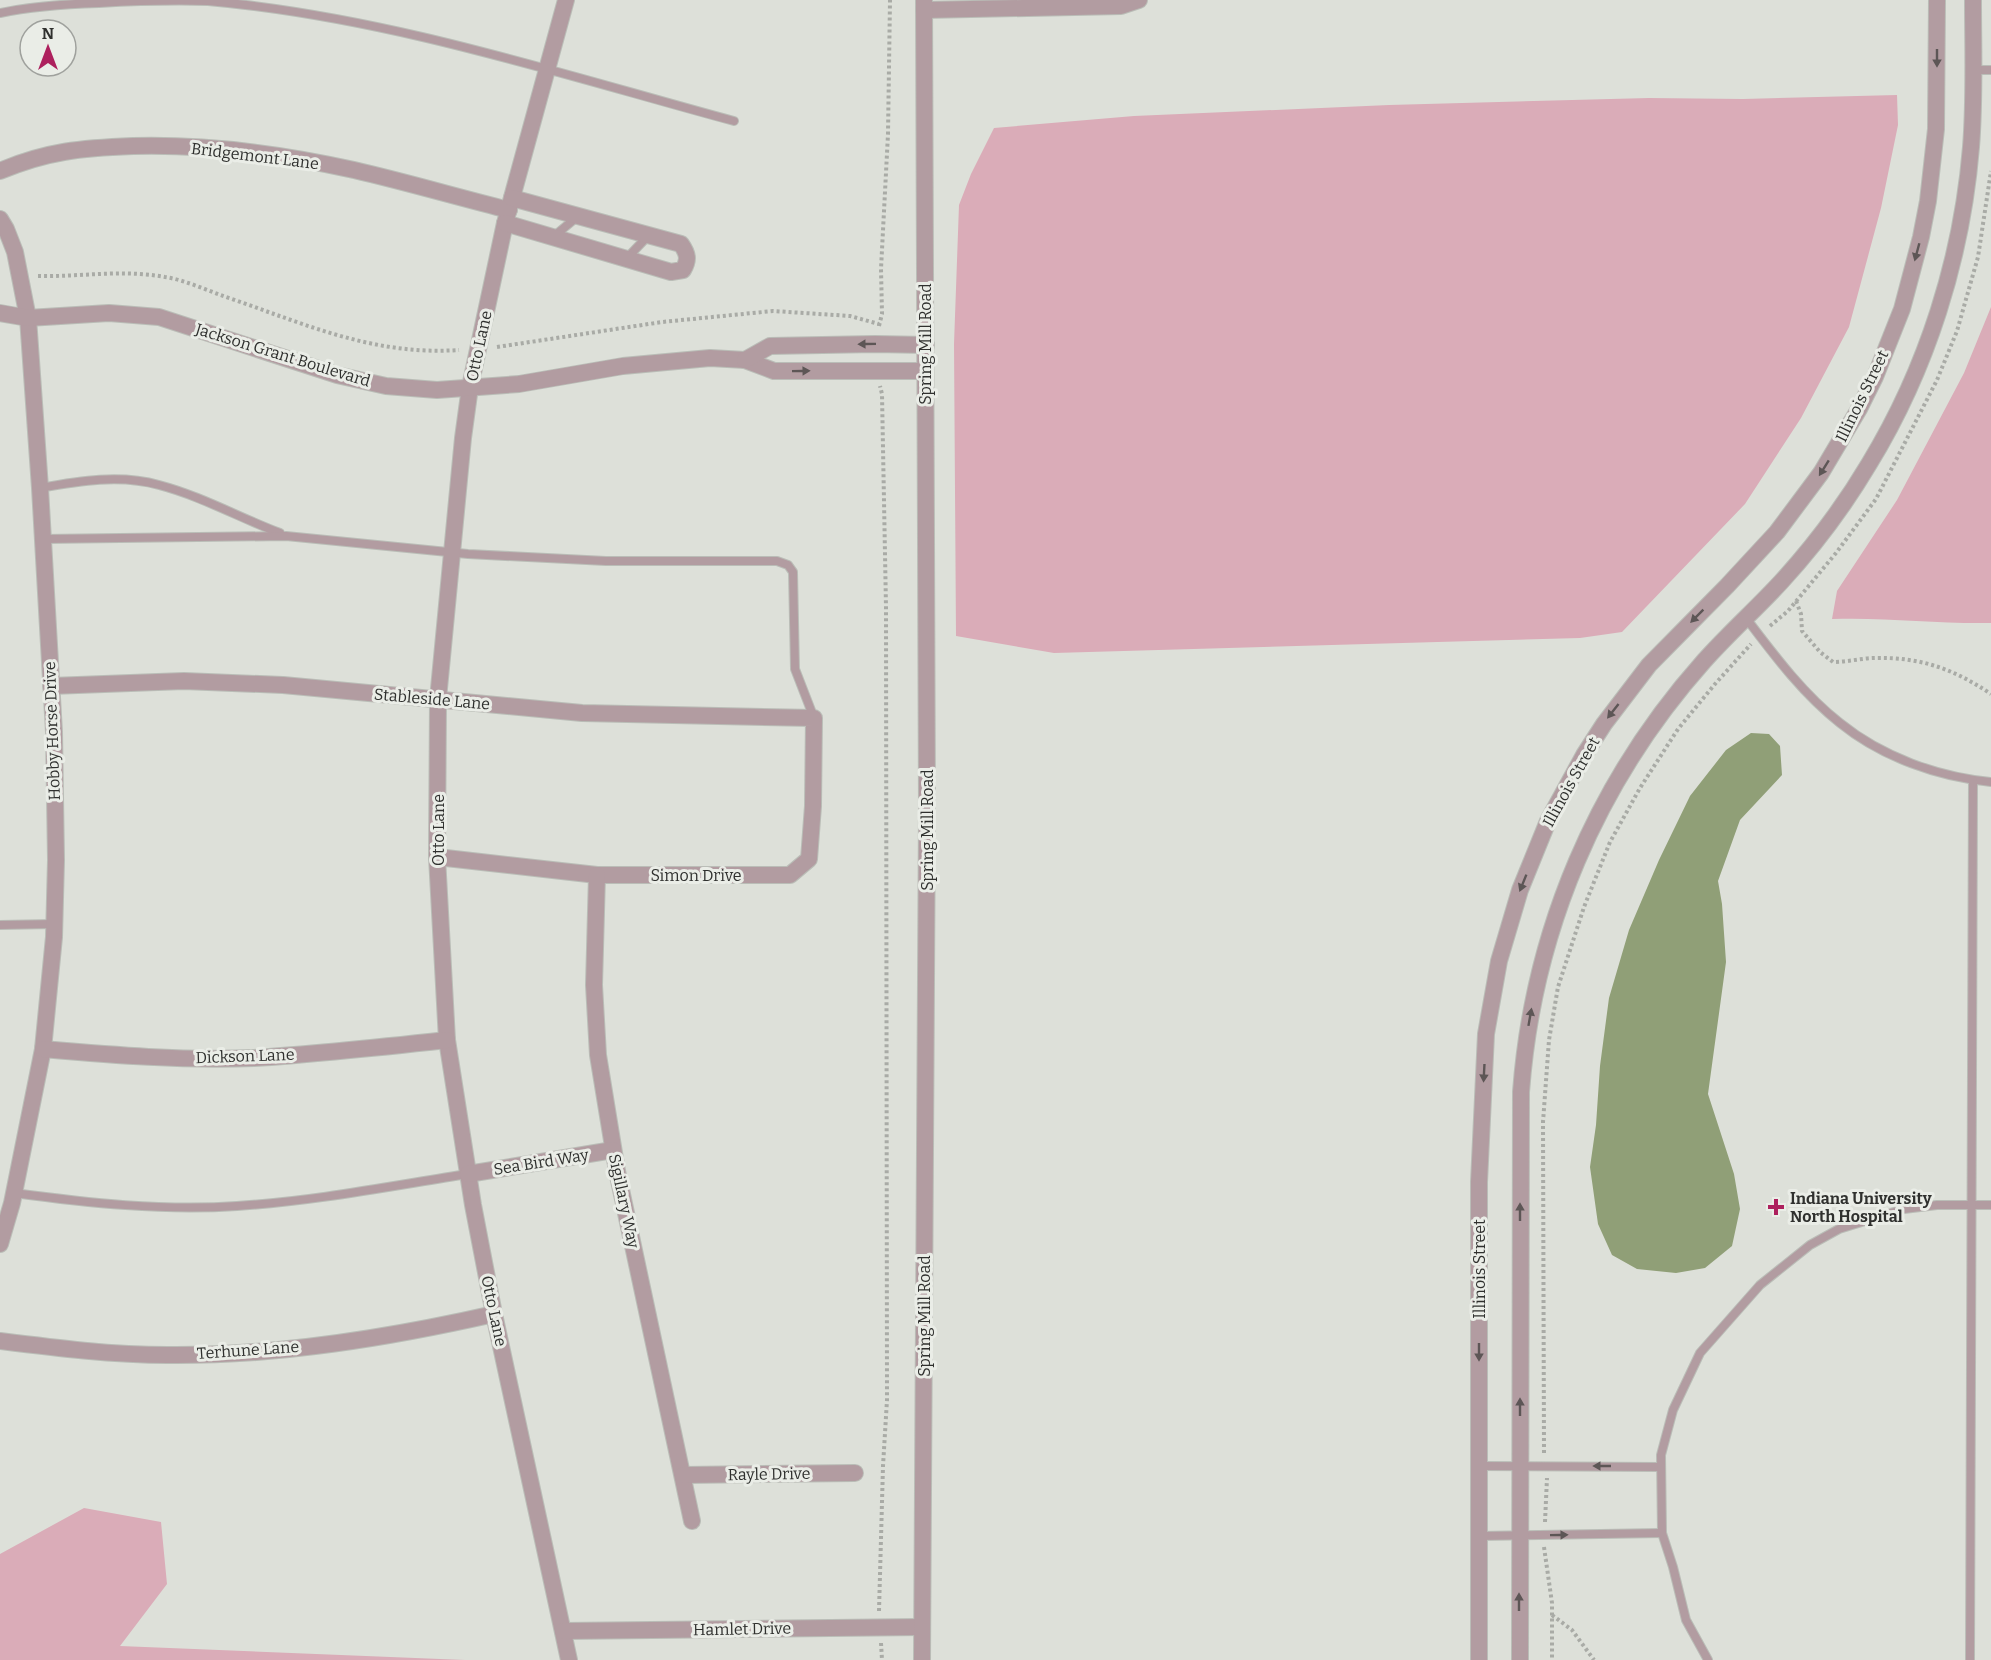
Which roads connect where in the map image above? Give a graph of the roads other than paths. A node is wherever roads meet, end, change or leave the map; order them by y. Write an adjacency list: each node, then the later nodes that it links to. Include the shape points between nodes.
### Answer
1 (566, 0): 7 (street, Otto Lane)
2 (1139, 0): 5 (street, via 1121,6)
3 (1937, 0): 48 (street, Illinois Street, one-way to 48, via 1936,129 1928,201 1902,309 1875,376 1821,473 1777,532 1649,665 1604,724 1548,821 1520,890 1499,961 1486,1034 1479,1182)
4 (1973, 0): 8 (street)
5 (924, 5): 20 (street, Spring Mill Road)
6 (0, 13): 7 (lane, via 28,6 206,0 322,15 438,39)
7 (547, 70): 10 (lane); 12 (street, Otto Lane)
8 (1973, 70): 9 (lane); 28 (street, via 1971,147 1961,221 1944,294 1919,363 1888,431 1850,495 1805,554)
9 (1991, 70)
10 (734, 121)
11 (0, 171): 12 (street, Bridgemont Lane, via 28,159 69,150 218,148 356,171)
12 (508, 210): 13 (street, Bridgemont Lane); 16 (street, Bridgemont Lane); 23 (street, Otto Lane)
13 (578, 216): 15 (street, Bridgemont Lane); 16 (lane)
14 (0, 219): 19 (street, Hobby Horse Drive, via 15,252)
15 (648, 235): 17 (lane); 17 (street, Bridgemont Lane, via 681,244 687,252 682,270 671,272)
16 (552, 237): 17 (street, Bridgemont Lane)
17 (626, 259)
18 (0, 313): 19 (street, Jackson Grant Boulevard)
19 (28, 318): 23 (street, Jackson Grant Boulevard, via 109,313 159,317 337,375 386,386 437,390); 24 (street, Hobby Horse Drive)
20 (926, 345): 21 (street, one-way to 21, via 770,346); 22 (street, Spring Mill Road)
21 (745, 360): 22 (street, Jackson Grant Boulevard, one-way to 22, via 774,371); 23 (street, Jackson Grant Boulevard, via 710,358 623,366 519,384)
22 (925, 371): 57 (street, Spring Mill Road, via 927,810)
23 (470, 387): 27 (street, Otto Lane)
24 (40, 488): 25 (lane, via 87,480 159,484); 26 (street, Hobby Horse Drive)
25 (285, 536): 26 (lane); 27 (lane)
26 (43, 538): 29 (street, Hobby Horse Drive)
27 (452, 553): 30 (street, Otto Lane); 31 (lane, via 617,561 777,561 788,566 793,572 795,669)
28 (1746, 618): 32 (lane, via 1801,686 1840,723 1872,745 1916,766); 49 (street, one-way to 28, via 1521,1092 1529,1020 1545,948 1569,878 1617,780 1680,689)
29 (51, 686): 30 (street, Stableside Lane, via 184,681); 36 (street, Hobby Horse Drive)
30 (438, 699): 31 (street, Stableside Lane, via 582,713); 34 (street, Otto Lane)
31 (814, 718): 35 (street, Simon Drive, via 809,859 790,875)
32 (1973, 781): 33 (lane); 43 (lane)
33 (1991, 782)
34 (437, 857): 35 (street, Simon Drive); 38 (street, Otto Lane)
35 (597, 875): 40 (street, Sigillary Way, via 594,985 598,1055)
36 (54, 924): 37 (lane); 39 (street, Hobby Horse Drive)
37 (0, 925)
38 (447, 1040): 39 (street, Dickson Lane, via 253,1058 163,1058); 41 (street, Otto Lane)
39 (43, 1049): 42 (street, Hobby Horse Drive)
40 (613, 1150): 41 (street, Sea Bird Way); 52 (street, Sigillary Way)
41 (468, 1174): 42 (lane, via 236,1206 159,1207); 46 (street, Otto Lane)
42 (14, 1193): 45 (street, Hobby Horse Drive)
43 (1970, 1205): 44 (lane); 50 (lane, via 1904,1209 1839,1229 1810,1245 1760,1285 1700,1353 1673,1410); 64 (lane)
44 (1991, 1205)
45 (0, 1244)
46 (494, 1314): 47 (street, Terhune Lane, via 356,1340 259,1352 168,1355); 58 (street, Otto Lane)
47 (0, 1341)
48 (1479, 1466): 49 (lane); 56 (street, Illinois Street)
49 (1520, 1466): 50 (lane, one-way to 49); 55 (street)
50 (1661, 1467): 54 (lane)
51 (855, 1473): 52 (street, Rayle Drive)
52 (683, 1475): 53 (street, Sigillary Way)
53 (692, 1521)
54 (1662, 1533): 55 (lane, one-way to 54); 63 (lane, via 1686,1620)
55 (1521, 1535): 56 (lane); 62 (street, one-way to 55)
56 (1479, 1536): 61 (street, Illinois Street)
57 (922, 1627): 58 (street, Hamlet Drive); 60 (street, Spring Mill Road)
58 (563, 1631): 59 (street, Otto Lane)
59 (569, 1660)
60 (922, 1660)
61 (1479, 1660)
62 (1520, 1660)
63 (1708, 1660)
64 (1970, 1660)

